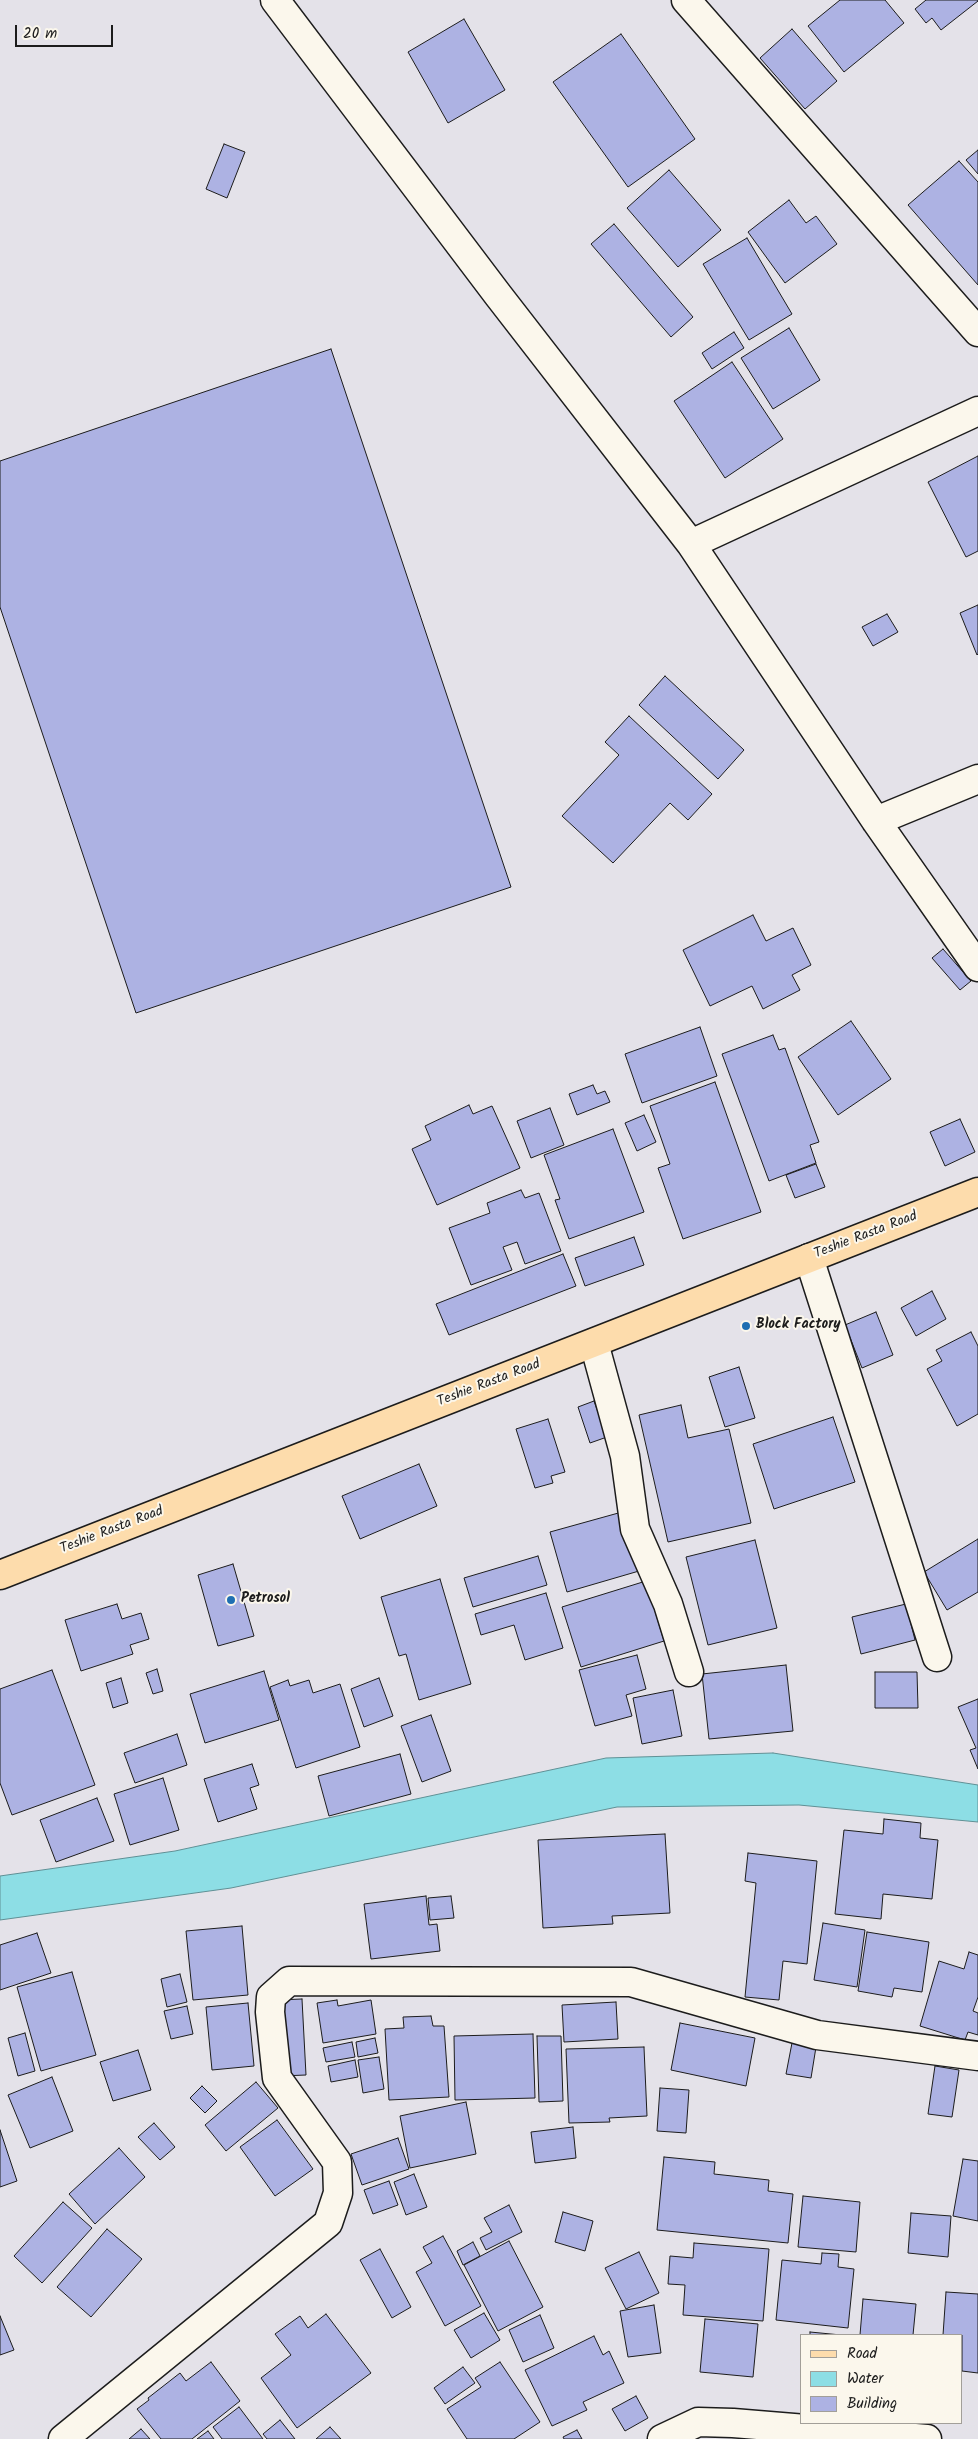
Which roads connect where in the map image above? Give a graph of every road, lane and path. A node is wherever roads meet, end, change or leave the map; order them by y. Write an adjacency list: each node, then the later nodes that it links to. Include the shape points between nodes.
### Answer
1 (275, 0): 5 (street)
2 (686, 0): 3 (street)
3 (978, 332)
4 (978, 411): 5 (street)
5 (691, 544): 7 (street)
6 (978, 779): 7 (street)
7 (876, 821): 8 (street)
8 (978, 967)
9 (978, 1192): 10 (main road, Teshie Rasta Road)
10 (809, 1258): 11 (main road, Teshie Rasta Road); 13 (street)
11 (594, 1343): 12 (main road, Teshie Rasta Road); 14 (street, via 625,1456 635,1528 668,1604)
12 (0, 1575)
13 (937, 1657)
14 (690, 1672)
15 (978, 2056): 16 (street, via 817,2035 631,1982 289,1981 271,1997 277,2078 337,2162 338,2193 328,2224)
16 (63, 2439)
17 (662, 2439): 18 (street, via 698,2422 724,2422)
18 (927, 2439)

